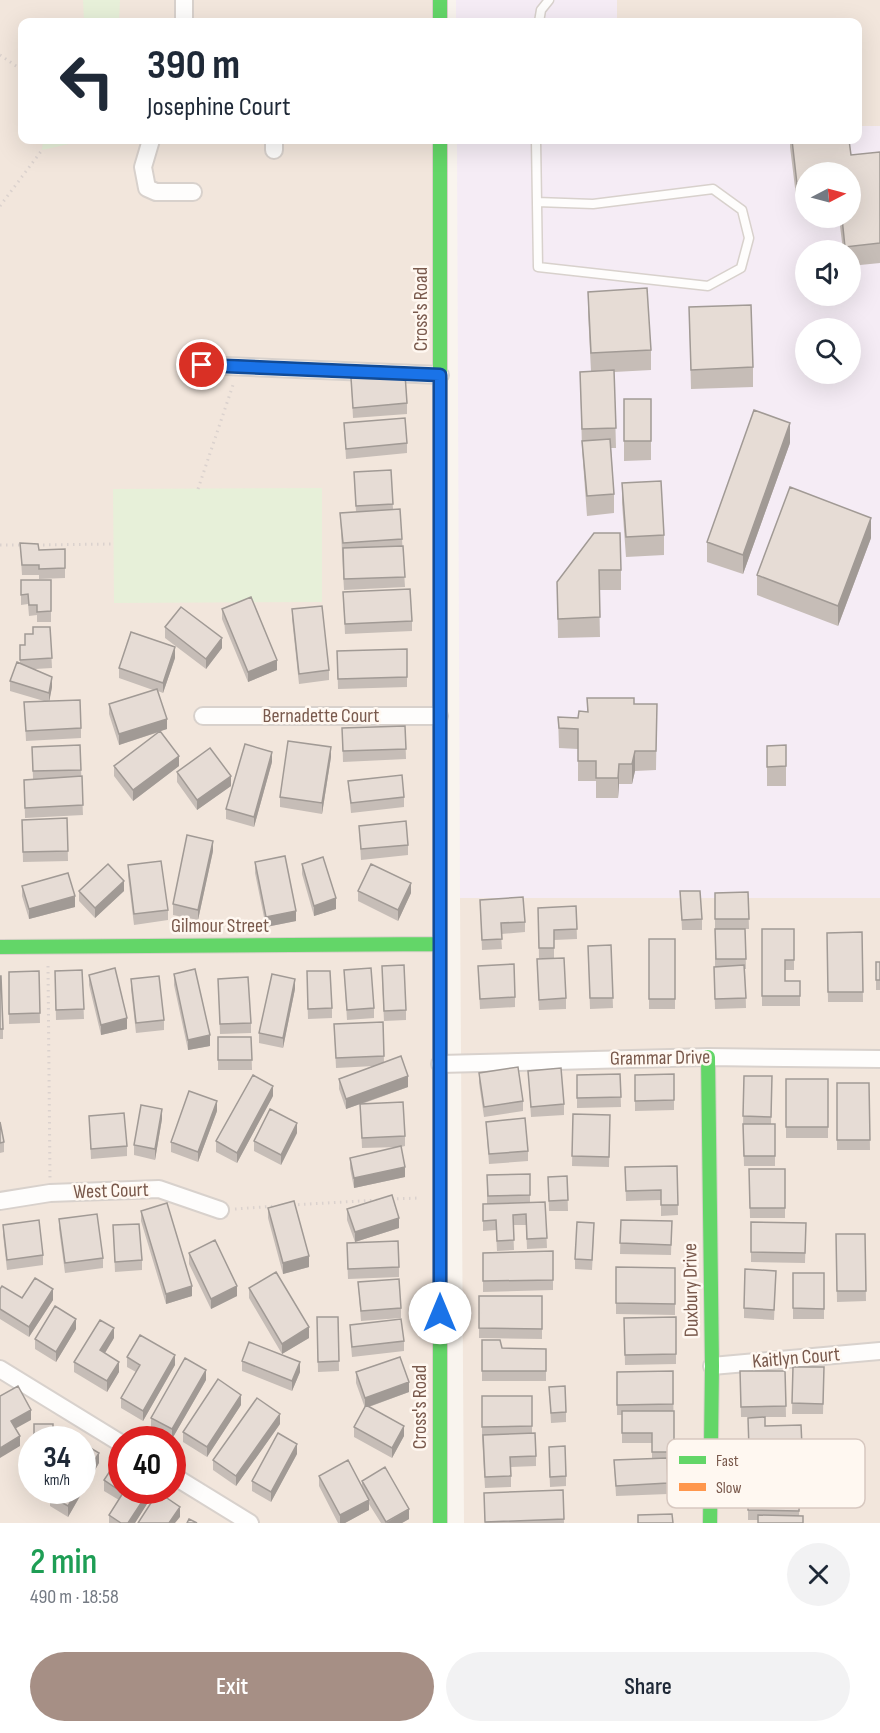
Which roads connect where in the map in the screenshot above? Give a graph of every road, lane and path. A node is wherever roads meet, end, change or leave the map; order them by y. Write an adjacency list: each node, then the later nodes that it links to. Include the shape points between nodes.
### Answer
1 (184, 0): 4 (street)
2 (440, 0): 5 (street)
3 (549, 0): 6 (lane)
4 (184, 18)
5 (440, 18)
6 (540, 18)
7 (0, 55): 8 (path)
8 (18, 67)
9 (151, 144): 13 (street, via 143,167 147,188 156,192)
10 (440, 144): 18 (street, Cross's Road)
11 (536, 144): 14 (lane)
12 (42, 150): 15 (path)
13 (193, 192)
14 (537, 202): 14 (lane, via 538,267 708,286 741,268 749,238 742,210 713,189 593,204)
15 (0, 206)
16 (202, 365): 17 (street)
17 (240, 367): 18 (street); 19 (path)
18 (440, 375): 25 (street, Cross's Road)
19 (198, 489)
20 (113, 544): 23 (path)
21 (0, 545): 22 (path)
22 (23, 545)
23 (34, 545)
24 (203, 716): 25 (street, Bernadette Court)
25 (439, 716): 26 (street, Cross's Road)
26 (440, 944): 27 (street, Gilmour Street); 31 (street, Cross's Road)
27 (48, 946): 28 (street, Gilmour Street); 32 (path)
28 (0, 947)
29 (708, 1057): 30 (street, Grammar Drive); 31 (street, Grammar Drive); 39 (street, Duxbury Drive)
30 (880, 1059)
31 (440, 1064): 33 (street, Cross's Road)
32 (50, 1193): 34 (street, West Court); 37 (street, West Court, via 159,1189)
33 (440, 1196): 36 (path); 46 (street, Cross's Road)
34 (0, 1201)
35 (278, 1206): 37 (path)
36 (289, 1206)
37 (220, 1210)
38 (880, 1351): 39 (street, Kaitlyn Court)
39 (712, 1366): 42 (street, Duxbury Drive)
40 (0, 1369): 41 (street)
41 (108, 1435)
42 (711, 1439)
43 (186, 1484): 45 (street)
44 (710, 1508): 47 (street, Duxbury Drive)
45 (250, 1523)
46 (440, 1523)
47 (710, 1523)

